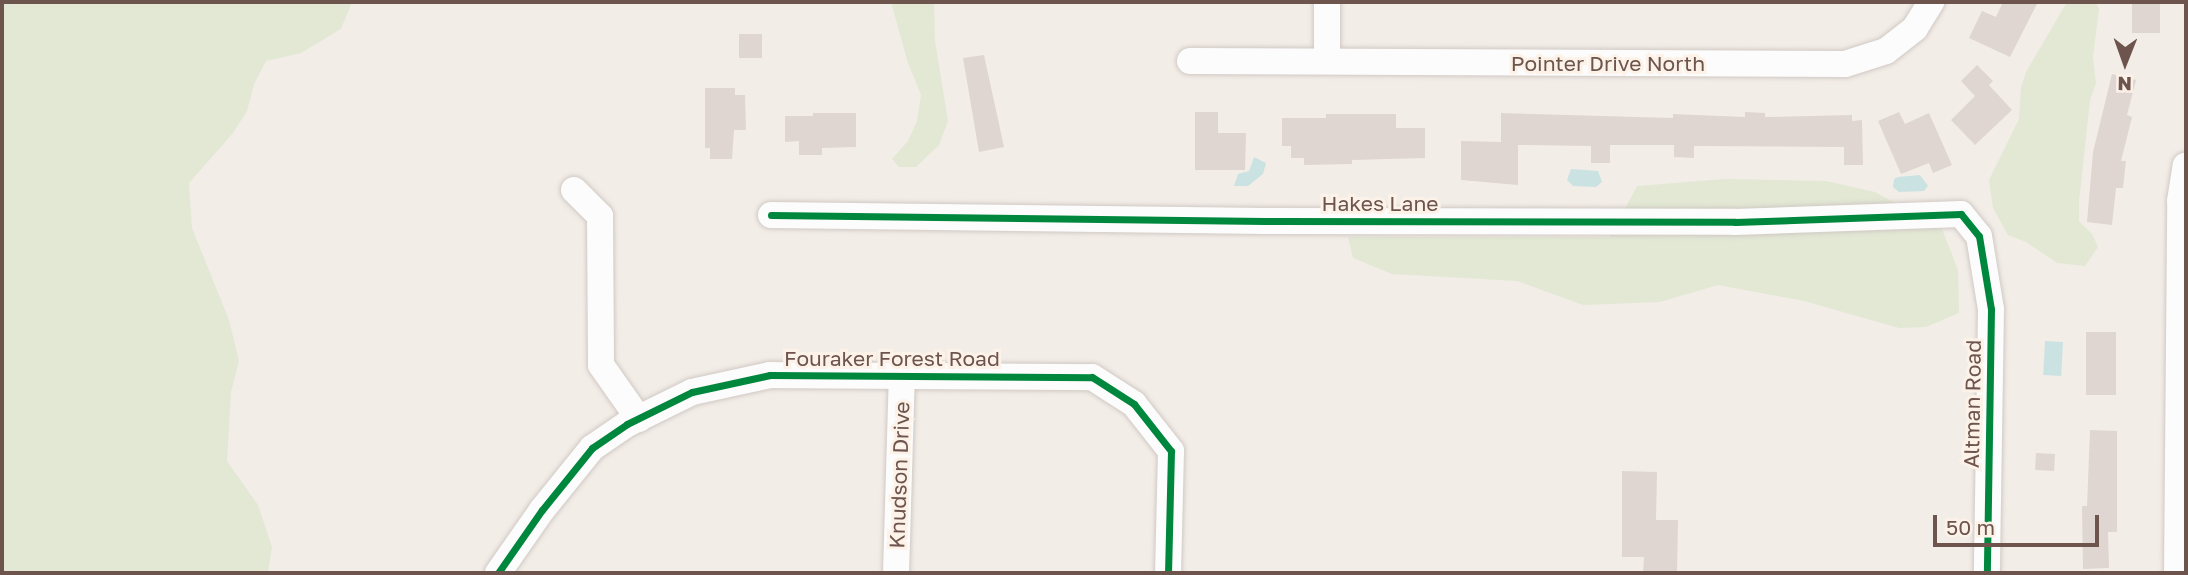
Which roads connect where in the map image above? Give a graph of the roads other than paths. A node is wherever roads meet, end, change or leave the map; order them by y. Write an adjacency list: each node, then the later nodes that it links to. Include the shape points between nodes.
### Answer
1 (1327, 2): 4 (street)
2 (1931, 2): 4 (street, Pointer Drive North, via 1915,27 1886,51 1844,64)
3 (1190, 61): 4 (street, Pointer Drive North)
4 (1327, 61)
5 (2186, 165): 15 (street, via 2180,201)
6 (574, 190): 10 (street, via 600,216 601,365)
7 (771, 215): 8 (street, Hakes Lane, via 1735,222 1961,214)
8 (1979, 236): 14 (street, Altman Road, via 1991,309)
9 (902, 376): 10 (street, Fouraker Forest Road, via 771,375 692,393); 12 (street, Knudson Drive); 13 (street, Fouraker Forest Road, via 1093,377 1134,404 1171,451)
10 (639, 419): 11 (street, Fouraker Forest Road, via 592,448)
11 (498, 573)
12 (896, 573)
13 (1168, 573)
14 (1987, 573)
15 (2177, 573)

